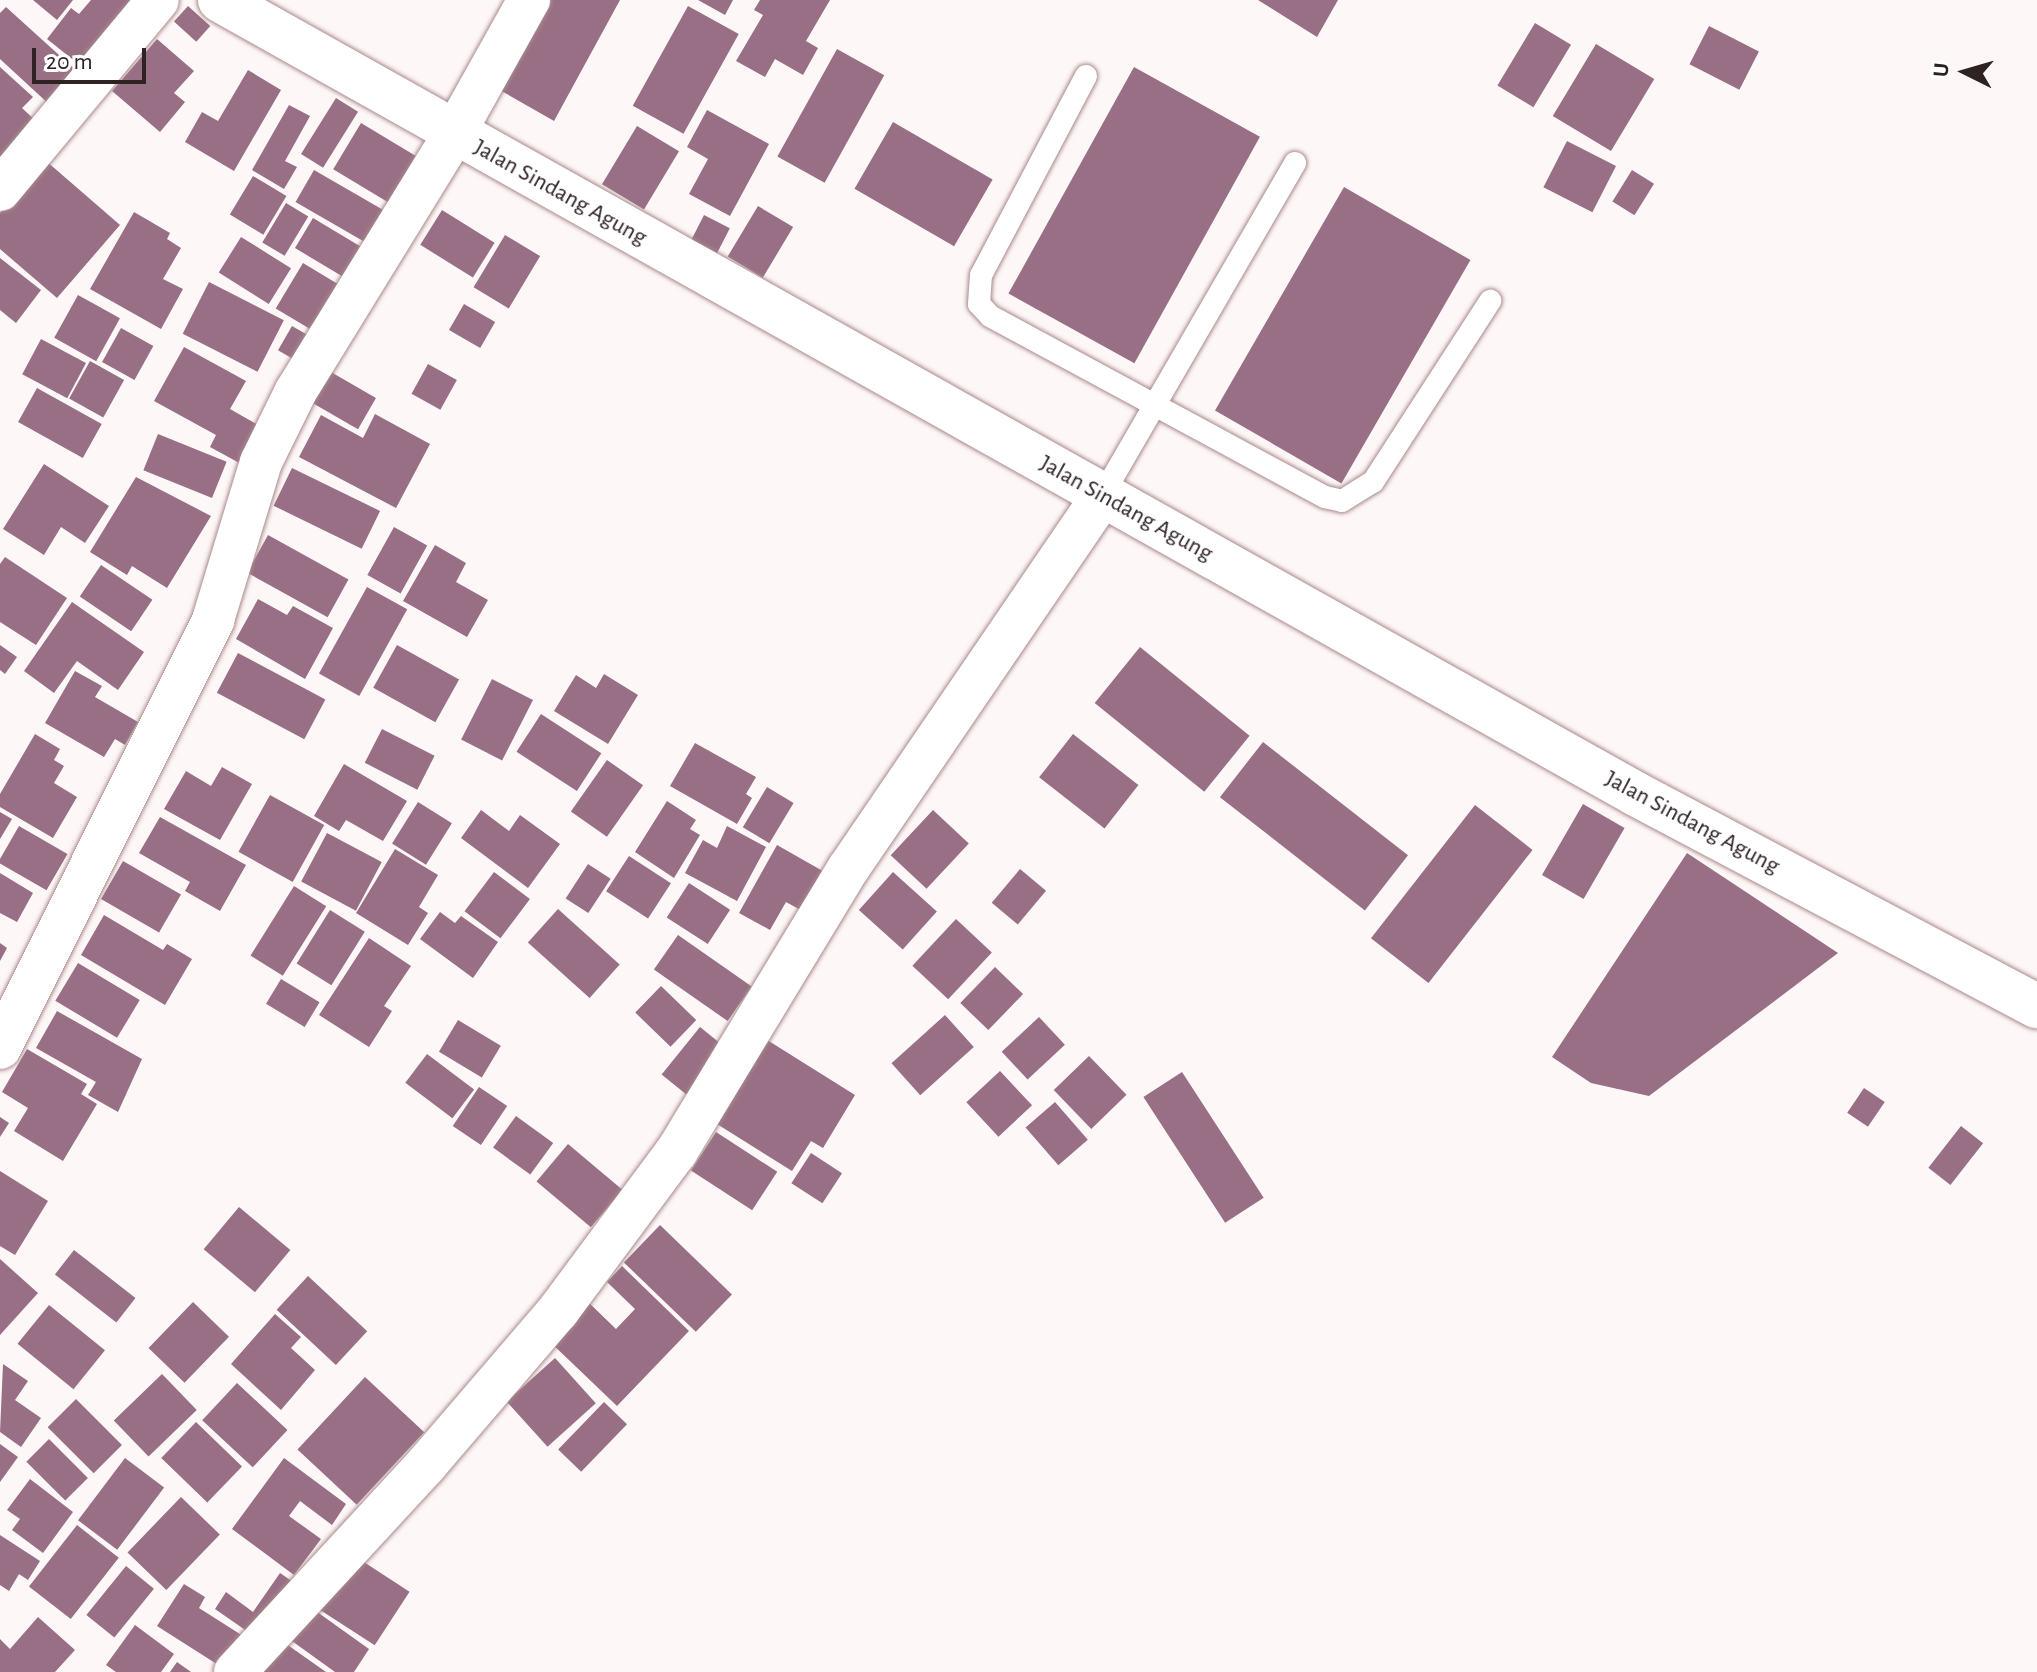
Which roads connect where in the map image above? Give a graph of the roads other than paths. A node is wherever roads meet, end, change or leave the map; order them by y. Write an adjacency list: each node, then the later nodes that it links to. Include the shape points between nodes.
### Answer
1 (158, 0): 7 (street)
2 (220, 0): 5 (main road, Jalan Sindang Agung)
3 (529, 0): 5 (street)
4 (1086, 76): 9 (lane, via 981,275 979,304 990,316)
5 (454, 134): 10 (main road, Jalan Sindang Agung); 12 (street, via 289,405 261,462 213,620)
6 (1295, 163): 9 (lane)
7 (0, 190)
8 (1490, 301): 9 (lane, via 1373,482 1342,501 1325,497)
9 (1154, 405): 10 (lane)
10 (1102, 496): 11 (main road, Jalan Sindang Agung, via 1636,794); 13 (street, via 848,869 758,1026 677,1151 558,1311 426,1465)
11 (2037, 1006)
12 (0, 1048)
13 (235, 1672)

